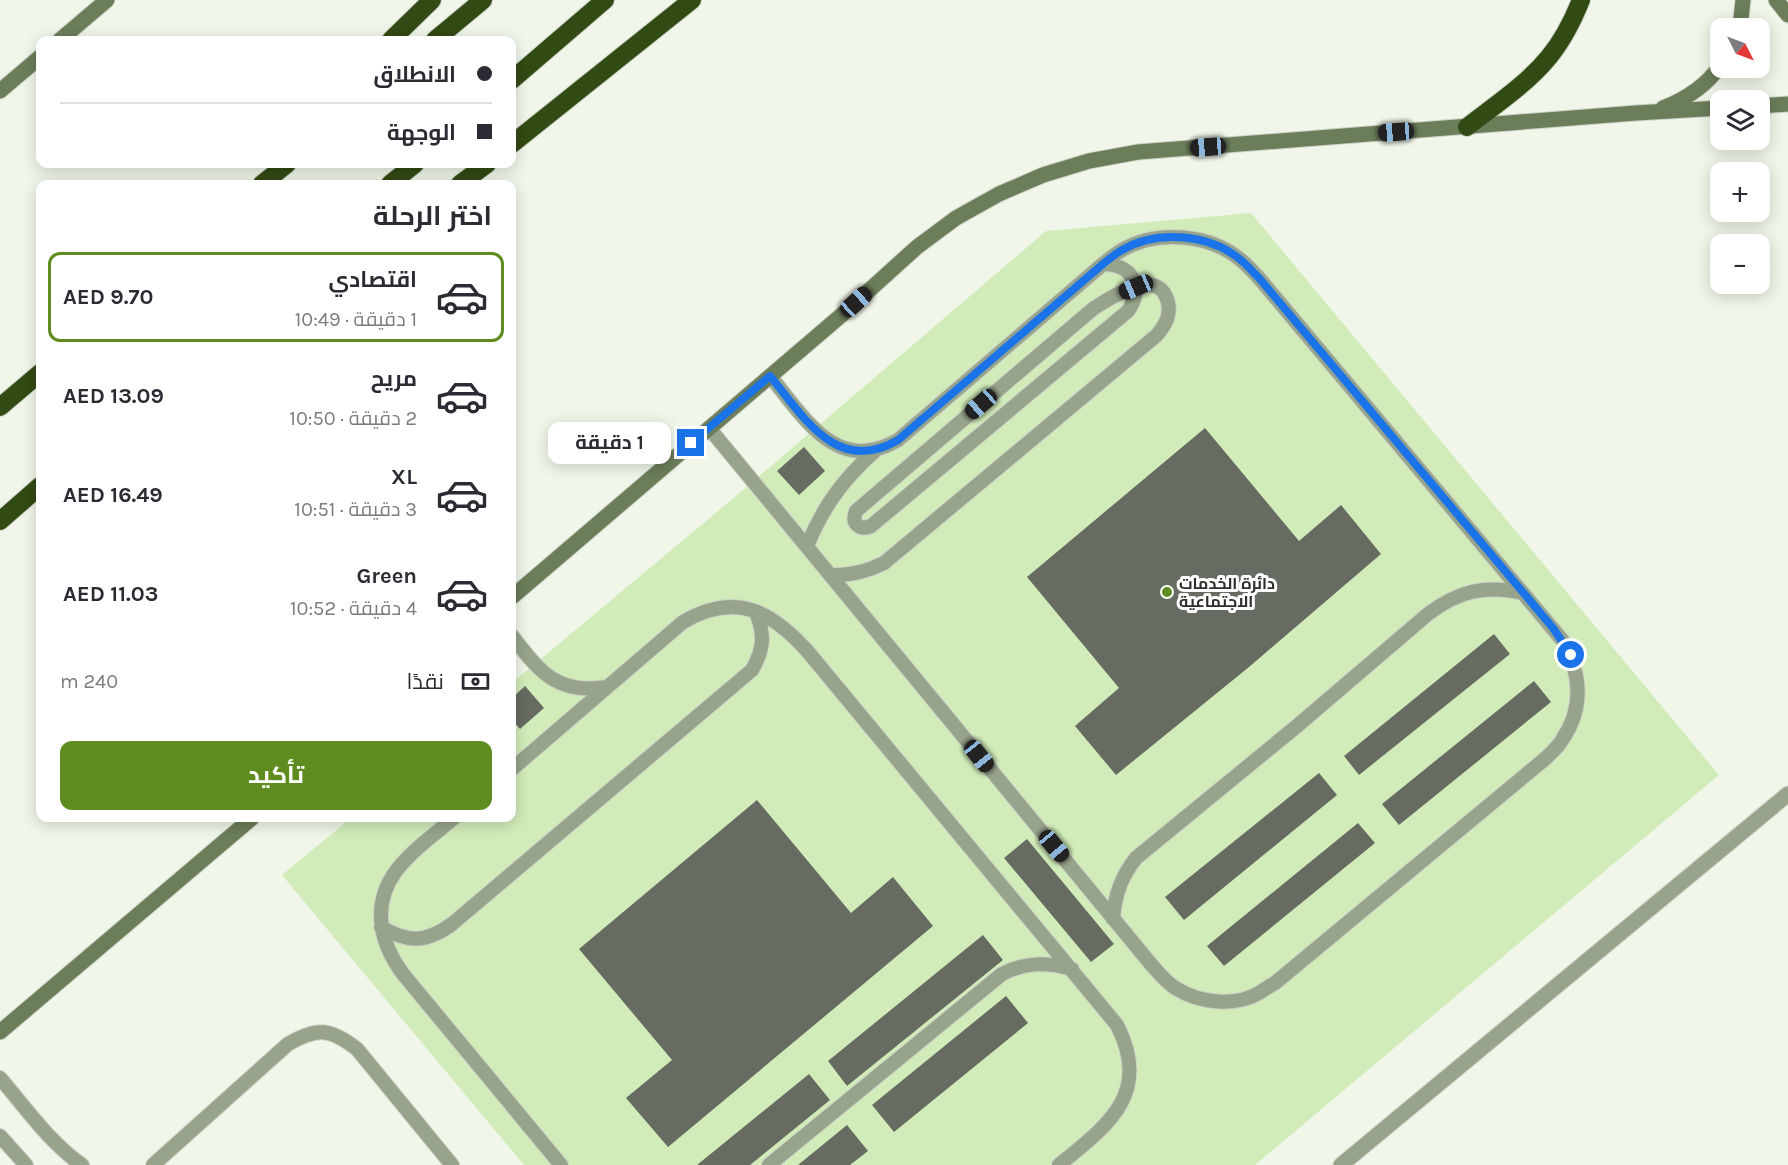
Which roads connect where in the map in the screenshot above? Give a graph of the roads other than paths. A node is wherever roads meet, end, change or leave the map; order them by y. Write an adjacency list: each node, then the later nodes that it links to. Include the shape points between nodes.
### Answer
1 (107, 0): 11 (street)
2 (432, 0): 12 (highway)
3 (483, 0): 13 (highway)
4 (605, 0): 15 (highway)
5 (692, 0): 23 (highway)
6 (1581, 0): 22 (highway, via 1572,22 1548,57)
7 (1743, 0): 10 (street)
8 (1776, 0): 9 (street)
9 (1788, 15)
10 (1741, 18)
11 (65, 36)
12 (395, 36)
13 (440, 36)
14 (36, 60): 17 (street)
15 (516, 77)
16 (1711, 78): 21 (street, via 1690,96)
17 (0, 92)
18 (1788, 104): 19 (street)
19 (1770, 105)
20 (1710, 109): 21 (street)
21 (1636, 113): 22 (street)
22 (1467, 127): 35 (street, via 1138,153 1089,161 1043,175 956,218 916,247)
23 (516, 141)
24 (266, 168): 28 (highway)
25 (282, 168): 29 (highway)
26 (410, 168): 30 (highway)
27 (482, 168): 31 (highway)
28 (253, 180)
29 (267, 180)
30 (395, 180)
31 (465, 180)
32 (1103, 264): 33 (lane, via 1128,271); 38 (lane, via 898,440); 44 (lane, via 1123,249 1147,240 1172,237 1196,239 1242,260)
33 (1136, 287): 33 (lane, via 1081,319 856,511 855,523 865,529 872,526 1122,317 1133,304); 43 (lane, via 1154,285 1161,288 1168,300 1167,319 1150,342 884,563 858,574)
34 (36, 376): 36 (highway)
35 (770, 376): 37 (street); 38 (lane, via 819,435 849,450)
36 (0, 407)
37 (709, 428): 42 (lane); 45 (street)
38 (875, 451): 42 (lane, via 841,484)
39 (36, 490): 41 (highway)
40 (36, 505): 41 (highway)
41 (0, 522)
42 (807, 546): 43 (lane)
43 (830, 575): 53 (lane)
44 (1523, 593): 53 (lane, via 1503,589 1463,593 1428,614 1136,858 1119,886); 53 (lane, via 1563,641 1577,676 1578,699 1562,742 1275,983 1238,1000 1196,998 1162,977)
45 (516, 594)
46 (756, 612): 48 (lane, via 738,606 700,612 683,621); 54 (lane, via 762,641 752,670 452,924 425,939 394,935); 55 (lane, via 785,629 803,647)
47 (516, 641): 48 (lane, via 538,669 559,683 583,689)
48 (607, 687): 49 (lane)
49 (516, 766)
50 (1788, 794): 66 (street)
51 (247, 822): 56 (street)
52 (449, 822): 54 (lane, via 395,873 381,908)
53 (1113, 919)
54 (381, 927): 63 (lane, via 389,952 403,974)
55 (1072, 969): 64 (lane, via 1043,963 1002,974); 65 (lane, via 1117,1025 1130,1058 1129,1076 1125,1094 1107,1124)
56 (0, 1032)
57 (0, 1078): 60 (lane, via 57,1145)
58 (0, 1136): 59 (lane)
59 (26, 1165)
60 (82, 1165)
61 (153, 1165): 62 (lane, via 288,1044 304,1035 323,1032 342,1037 357,1049)
62 (452, 1165)
63 (561, 1165)
64 (769, 1165)
65 (1059, 1165)
66 (1341, 1165)

